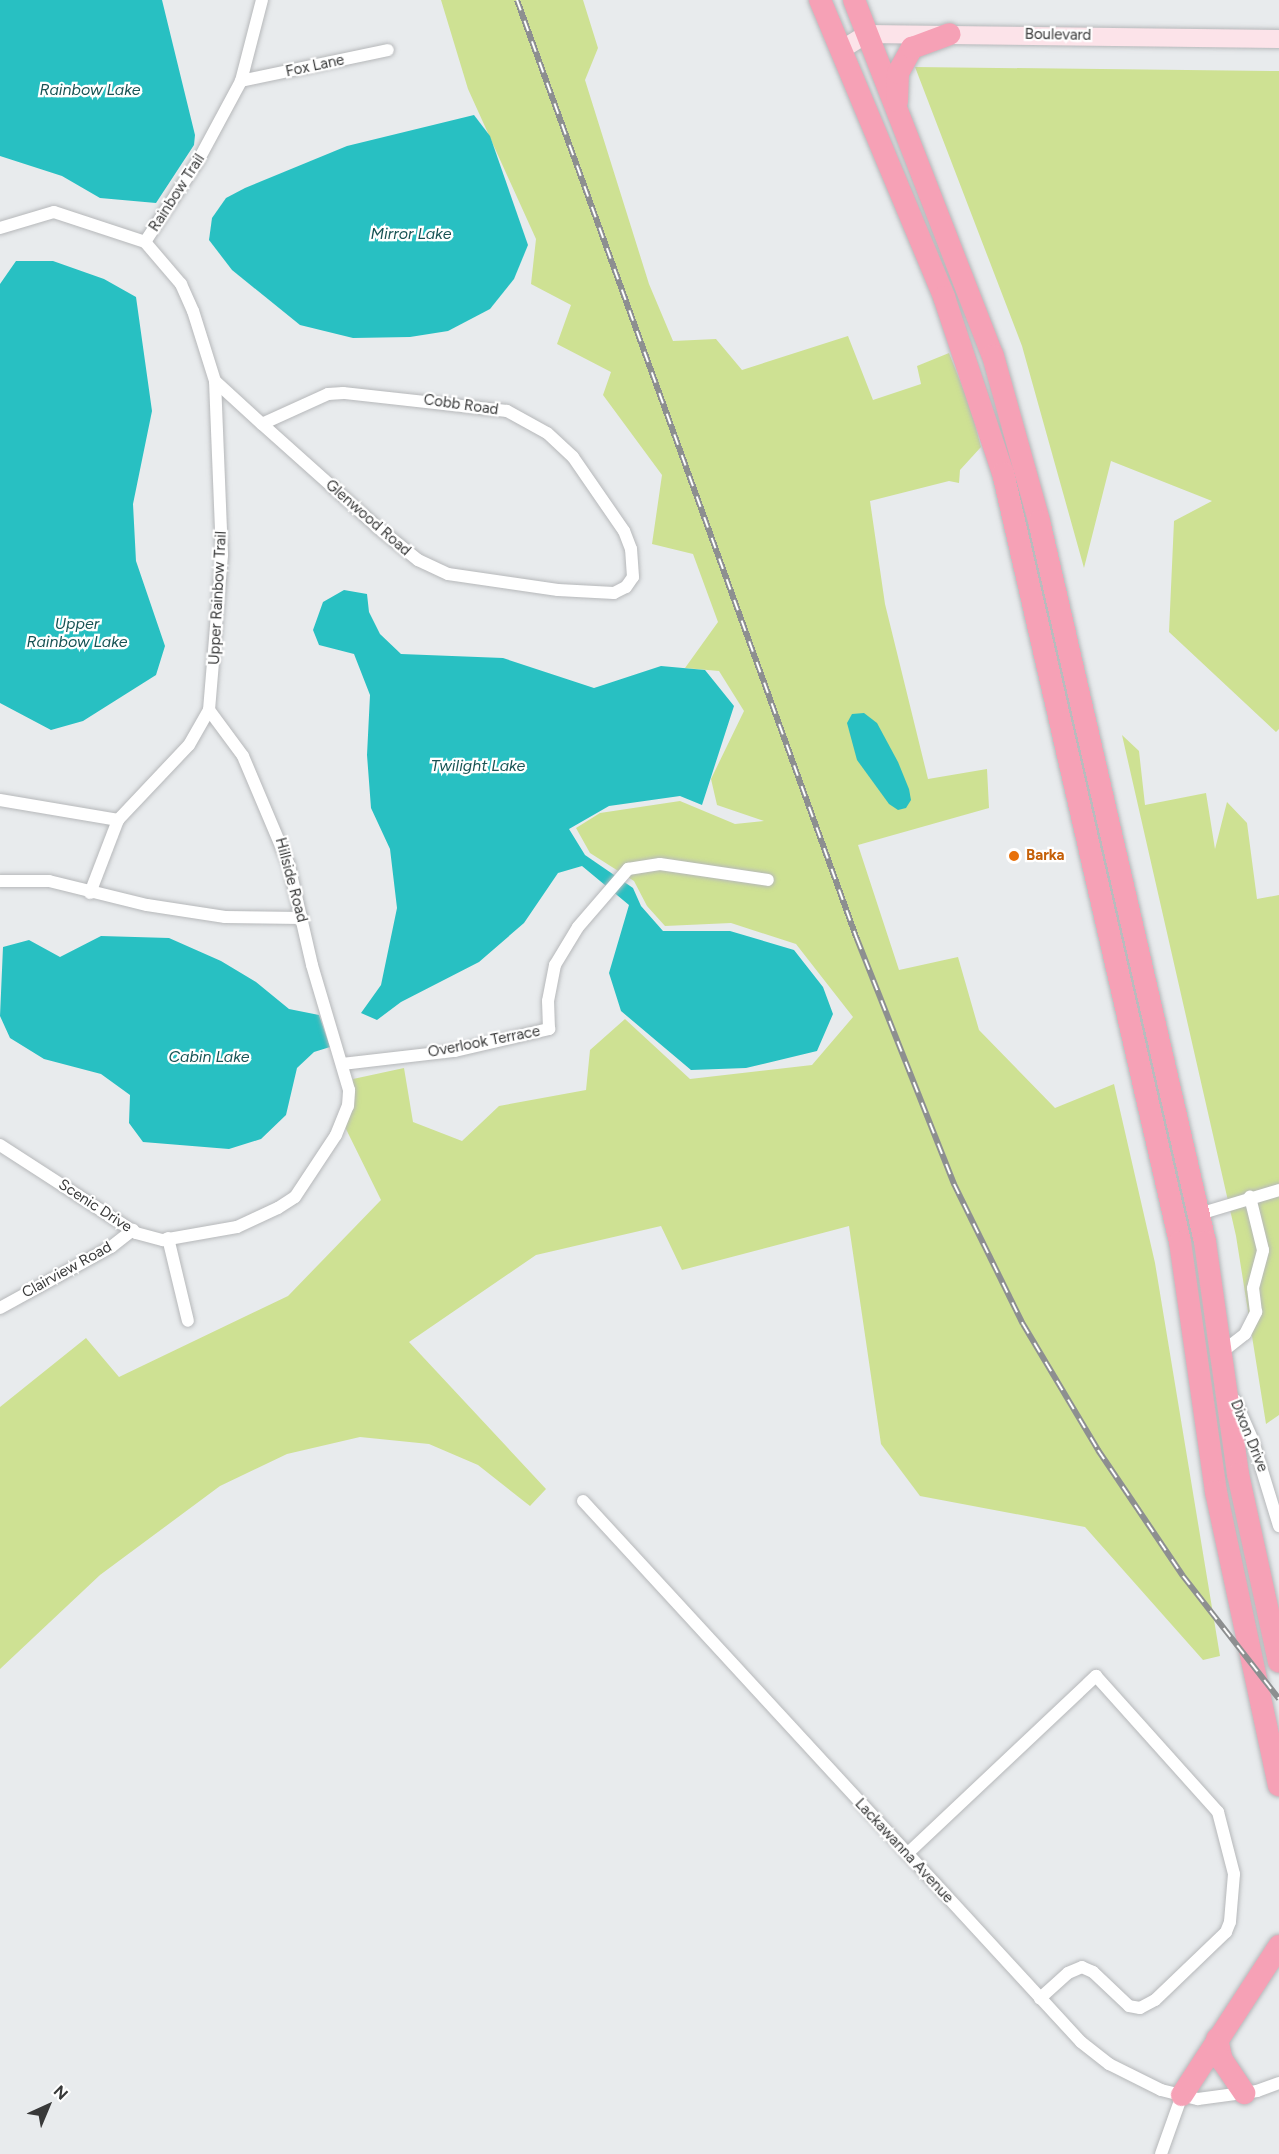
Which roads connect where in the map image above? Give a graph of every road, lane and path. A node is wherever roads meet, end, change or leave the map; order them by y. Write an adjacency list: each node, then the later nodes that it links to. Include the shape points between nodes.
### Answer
1 (262, 0): 9 (street, Rainbow Trail)
2 (820, 0): 8 (highway)
3 (854, 0): 4 (highway)
4 (867, 34): 5 (main road, Boulevard); 8 (main road); 10 (highway)
5 (950, 34): 6 (main road, Boulevard); 10 (highway, via 912,48 898,73)
6 (1279, 39)
7 (388, 50): 9 (street, Fox Lane)
8 (841, 50): 37 (highway, via 944,297 1003,473 1178,1230 1216,1492)
9 (242, 81): 12 (street, Rainbow Trail)
10 (897, 105): 27 (highway, via 998,372 1039,521)
11 (2, 230): 12 (street, Rainbow Trail, via 35,215 54,212)
12 (145, 242): 13 (street, Upper Rainbow Trail, via 181,284 194,311)
13 (215, 381): 14 (street, Glenwood Road); 16 (street, Upper Rainbow Trail, via 222,566)
14 (262, 424): 15 (street, Glenwood Road, via 377,527 418,560 448,574 558,590 614,592); 15 (street, Cobb Road, via 328,394 343,393 491,408 528,421 573,457 624,531 634,564 633,577)
15 (625, 588)
16 (209, 710): 18 (street, Upper Rainbow Trail, via 189,745); 22 (street, Hillside Road, via 243,756 279,833)
17 (0, 800): 18 (street)
18 (118, 820): 21 (street)
19 (768, 880): 23 (street, Overlook Terrace, via 660,864 628,869 578,927 555,965 550,981 549,1029 455,1051)
20 (0, 881): 21 (street, via 49,881)
21 (90, 893): 22 (street, via 225,917)
22 (302, 918): 23 (street, Hillside Road)
23 (342, 1064): 29 (street, Scenic Drive, via 349,1090 348,1106 331,1144 295,1197 237,1227)
24 (0, 1145): 28 (street, Scenic Drive)
25 (1279, 1190): 26 (street)
26 (1250, 1197): 27 (street); 32 (street, via 1263,1250 1252,1288 1256,1312 1245,1334)
27 (1199, 1214): 32 (highway)
28 (133, 1230): 29 (street, Scenic Drive); 30 (street, Clairview Road, via 111,1247)
29 (168, 1238): 31 (street)
30 (0, 1308)
31 (188, 1321)
32 (1222, 1353): 33 (highway)
33 (1227, 1383): 35 (street, Dixon Drive, via 1253,1441); 36 (highway, via 1240,1486)
34 (583, 1501): 38 (street, Lackawanna Avenue)
35 (1279, 1526)
36 (1279, 1662)
37 (1279, 1785)
38 (907, 1854): 40 (street, Lackawanna Avenue); 40 (street, via 1096,1676 1218,1812 1234,1874 1230,1922 1226,1932 1155,2000 1140,2008 1129,2006 1093,1972 1082,1967 1068,1973)
39 (1279, 1946): 41 (highway)
40 (1040, 1998): 44 (street, Lackawanna Avenue, via 1081,2042 1109,2064 1161,2090)
41 (1217, 2039): 43 (highway, via 1222,2060); 44 (highway)
42 (1279, 2083): 43 (street, Lackawanna Avenue)
43 (1244, 2093): 44 (street, Lackawanna Avenue, via 1198,2099)
44 (1182, 2095): 45 (street)
45 (1161, 2154)

